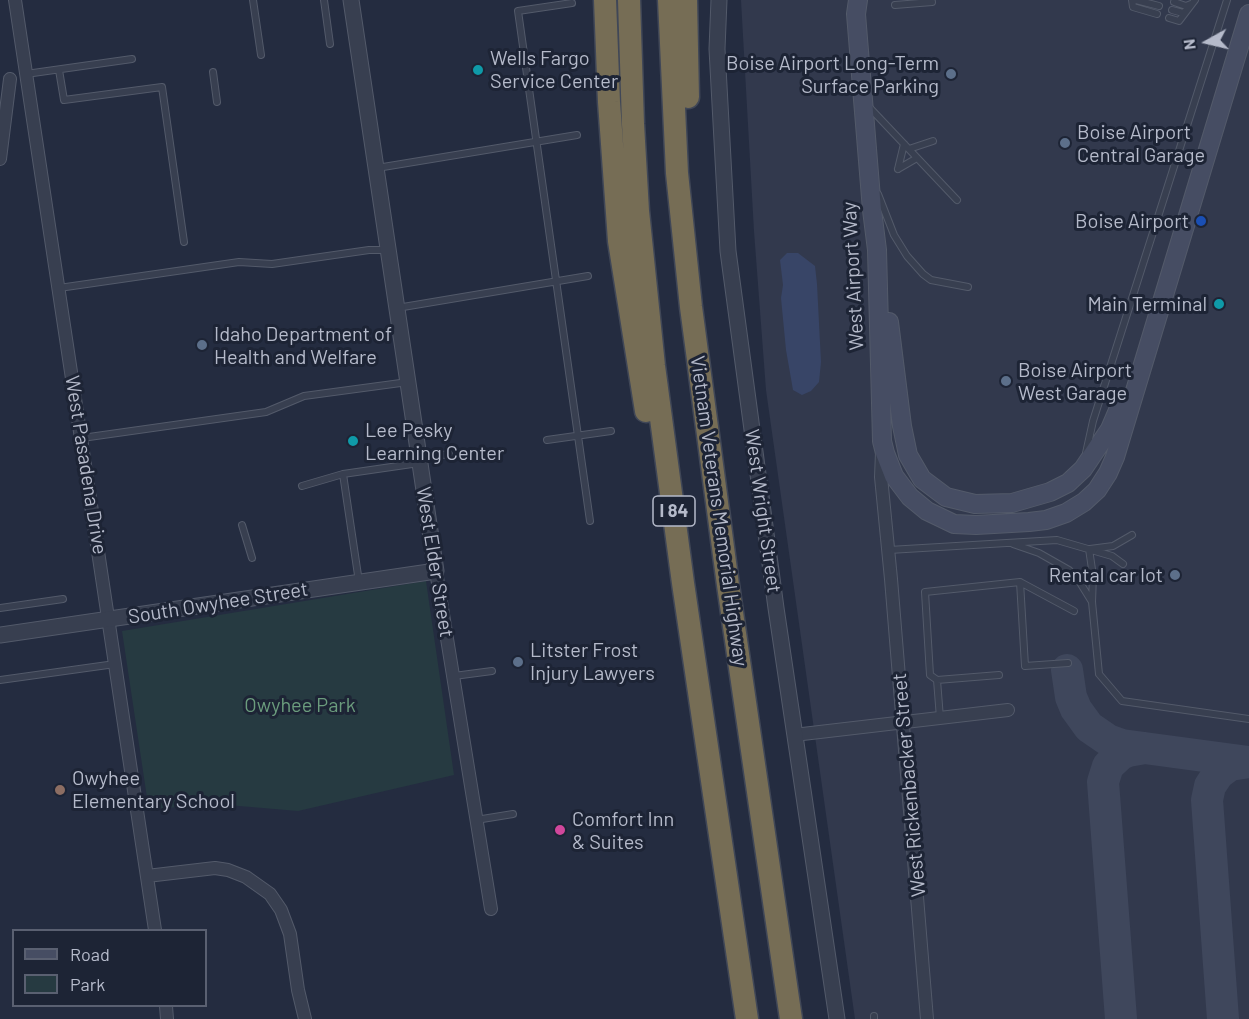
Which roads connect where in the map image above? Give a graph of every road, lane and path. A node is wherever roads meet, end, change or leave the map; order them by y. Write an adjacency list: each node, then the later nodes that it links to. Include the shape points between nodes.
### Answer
1 (15, 0): 28 (street, West Pasadena Drive)
2 (253, 0): 24 (lane)
3 (324, 0): 23 (lane)
4 (351, 0): 39 (street, West Elder Street)
5 (605, 0): 72 (highway, via 619,241 646,410)
6 (629, 0): 72 (highway, I 84, via 638,211)
7 (669, 0): 54 (highway, Vietnam Veterans Memorial Highway / I 84, via 677,173)
8 (686, 0): 54 (highway, via 692,184)
9 (719, 0): 90 (street, West Wright Street, via 717,49 728,251)
10 (858, 0): 31 (main road, West Airport Way)
11 (1134, 0): 19 (lane); 20 (lane, via 1134,8)
12 (1194, 0): 17 (lane, via 1186,6); 21 (lane, via 1179,21)
13 (1227, 0): 58 (lane, via 1093,421)
14 (1246, 0): 58 (main road, via 1121,403 1110,429)
15 (932, 2): 18 (lane)
16 (572, 3): 33 (lane, via 518,11)
17 (1174, 3)
18 (895, 5)
19 (1159, 6)
20 (1156, 14)
21 (1170, 14)
22 (1249, 14): 55 (main road, via 1115,457 1097,490 1066,513 1046,520 954,524 927,511 910,497 894,476)
23 (330, 44)
24 (261, 55)
25 (132, 59): 26 (lane)
26 (60, 69): 28 (lane); 41 (lane, via 64,100 162,87)
27 (213, 72): 30 (lane)
28 (26, 74): 47 (street, West Pasadena Drive)
29 (10, 79): 37 (street)
30 (217, 102)
31 (864, 102): 35 (lane); 38 (main road, West Airport Way)
32 (577, 135): 33 (lane)
33 (537, 141): 39 (lane); 45 (lane)
34 (933, 141): 35 (lane)
35 (907, 147): 36 (lane); 36 (lane, via 898,169)
36 (917, 158): 40 (lane)
37 (0, 159)
38 (868, 165): 42 (main road, West Airport Way); 46 (lane, via 890,225 907,256 931,280)
39 (376, 168): 43 (street, West Elder Street)
40 (957, 200)
41 (184, 242)
42 (877, 249): 55 (main road, West Airport Way); 58 (main road, via 902,426 908,455 922,479 946,497 975,504 1012,503 1050,492)
43 (388, 250): 47 (lane, via 272,264 239,262); 48 (street, West Elder Street)
44 (588, 276): 45 (lane)
45 (556, 281): 48 (lane); 51 (lane)
46 (968, 287)
47 (59, 288): 52 (street, West Pasadena Drive)
48 (396, 308): 49 (street, West Elder Street)
49 (408, 382): 52 (lane, via 304,396 266,412); 57 (street, West Elder Street)
50 (611, 431): 51 (lane)
51 (578, 436): 53 (lane); 61 (lane)
52 (82, 438): 77 (street, West Pasadena Drive)
53 (547, 440)
54 (708, 440): 98 (highway, Vietnam Veterans Memorial Highway / I 84)
55 (882, 441): 66 (street, West Airport Way, via 881,477)
56 (449, 454): 57 (lane)
57 (419, 460): 59 (lane); 69 (street, West Elder Street)
58 (1083, 469)
59 (343, 474): 60 (lane); 70 (lane)
60 (302, 486)
61 (590, 521)
62 (242, 525): 67 (lane)
63 (1132, 535): 65 (lane, via 1113,546)
64 (1009, 543): 65 (lane, via 1057,540); 66 (lane); 74 (lane, via 1039,553 1069,570)
65 (1089, 549): 68 (lane); 74 (lane)
66 (889, 550): 89 (street, West Rickenbacker Street)
67 (252, 558)
68 (1123, 564)
69 (436, 571): 70 (street, South Owyhee Street); 83 (street, West Elder Street)
70 (359, 582): 77 (street, South Owyhee Street)
71 (1020, 582): 76 (lane); 79 (lane, via 1025,666); 85 (lane, via 925,592 930,675)
72 (683, 583): 97 (highway, I 84)
73 (63, 599): 75 (lane)
74 (1092, 602): 88 (lane, via 1099,674 1122,701)
75 (0, 608)
76 (1074, 611)
77 (109, 619): 78 (street, South Owyhee Street); 80 (street, West Pasadena Drive)
78 (0, 635)
79 (1068, 663)
80 (116, 664): 84 (lane); 93 (street, West Pasadena Drive)
81 (492, 671): 83 (lane)
82 (999, 675): 85 (lane)
83 (453, 676): 92 (street, West Elder Street)
84 (0, 680)
85 (937, 680): 87 (lane)
86 (1008, 711): 87 (street)
87 (940, 718): 89 (street)
88 (1249, 719)
89 (904, 723): 90 (street); 100 (street, West Rickenbacker Street)
90 (794, 735): 99 (street, West Wright Street)
91 (513, 814): 92 (lane)
92 (476, 820): 94 (street, West Elder Street)
93 (147, 876): 95 (street, West Pasadena Drive); 96 (street, via 215,868 246,877 270,894 290,933)
94 (491, 909)
95 (155, 929)
96 (305, 1019)
97 (747, 1019)
98 (791, 1019)
99 (837, 1019)
100 (927, 1019)

